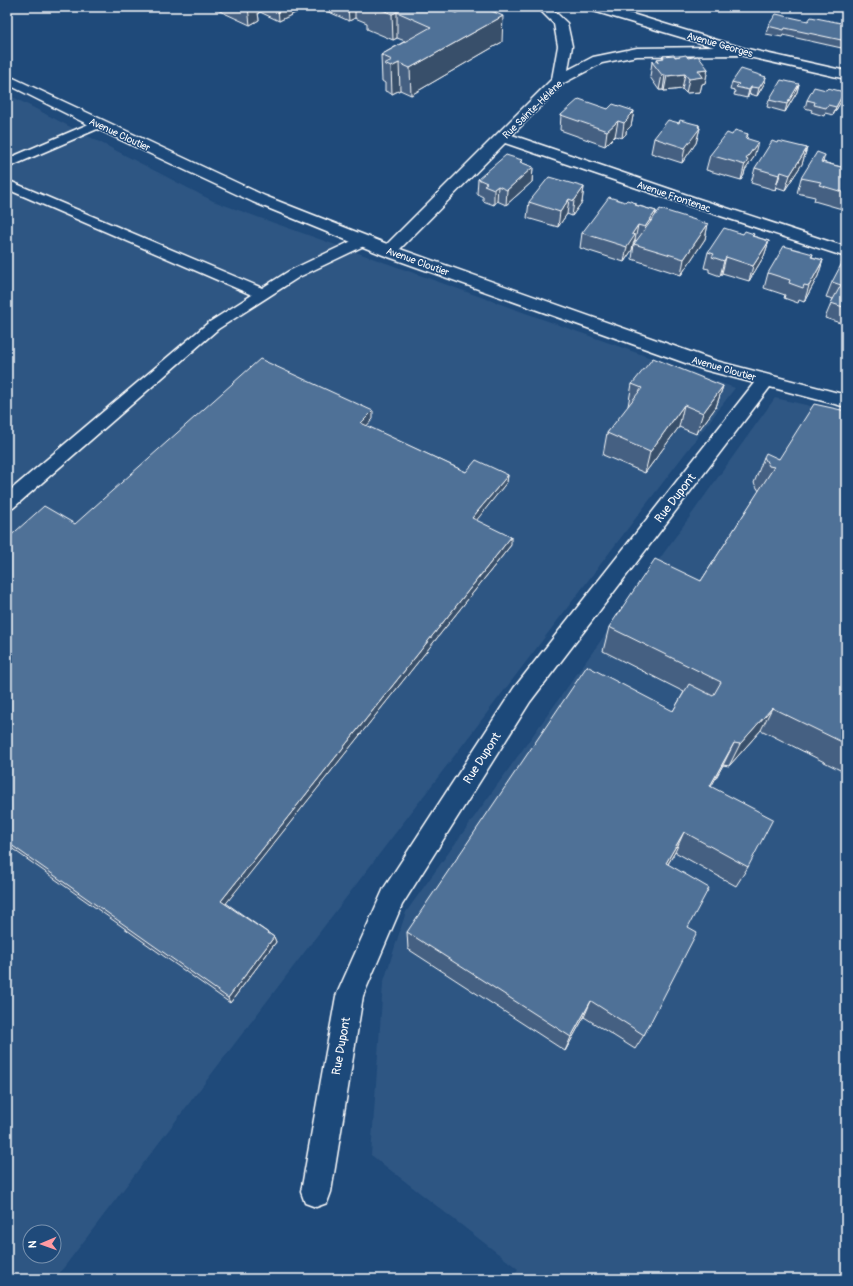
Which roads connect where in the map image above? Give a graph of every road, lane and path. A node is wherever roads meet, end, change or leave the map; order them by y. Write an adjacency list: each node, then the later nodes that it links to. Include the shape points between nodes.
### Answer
1 (543, 7): 6 (street, via 560,23 565,46)
2 (595, 7): 3 (street, Avenue Georges)
3 (740, 51): 4 (street, Avenue Georges); 6 (street, Rue Sainte-Hélène, via 637,52 598,60)
4 (846, 75)
5 (7, 79): 7 (street, Avenue Cloutier)
6 (559, 80): 8 (street, Rue Sainte-Hélène)
7 (98, 124): 9 (lane); 11 (street, Avenue Cloutier, via 260,199)
8 (503, 137): 12 (street, Rue Sainte-Hélène); 13 (street, Avenue Frontenac, via 690,202)
9 (7, 164)
10 (7, 184): 14 (lane)
11 (363, 241): 12 (street, Avenue Cloutier); 14 (lane, via 294,274)
12 (389, 251): 15 (street, Avenue Cloutier, via 711,366)
13 (846, 252)
14 (263, 294): 17 (lane, via 212,326)
15 (766, 380): 16 (street, Avenue Cloutier); 18 (street, Rue Dupont, via 522,695 393,897 350,996)
16 (846, 400)
17 (7, 503)
18 (316, 1192)

